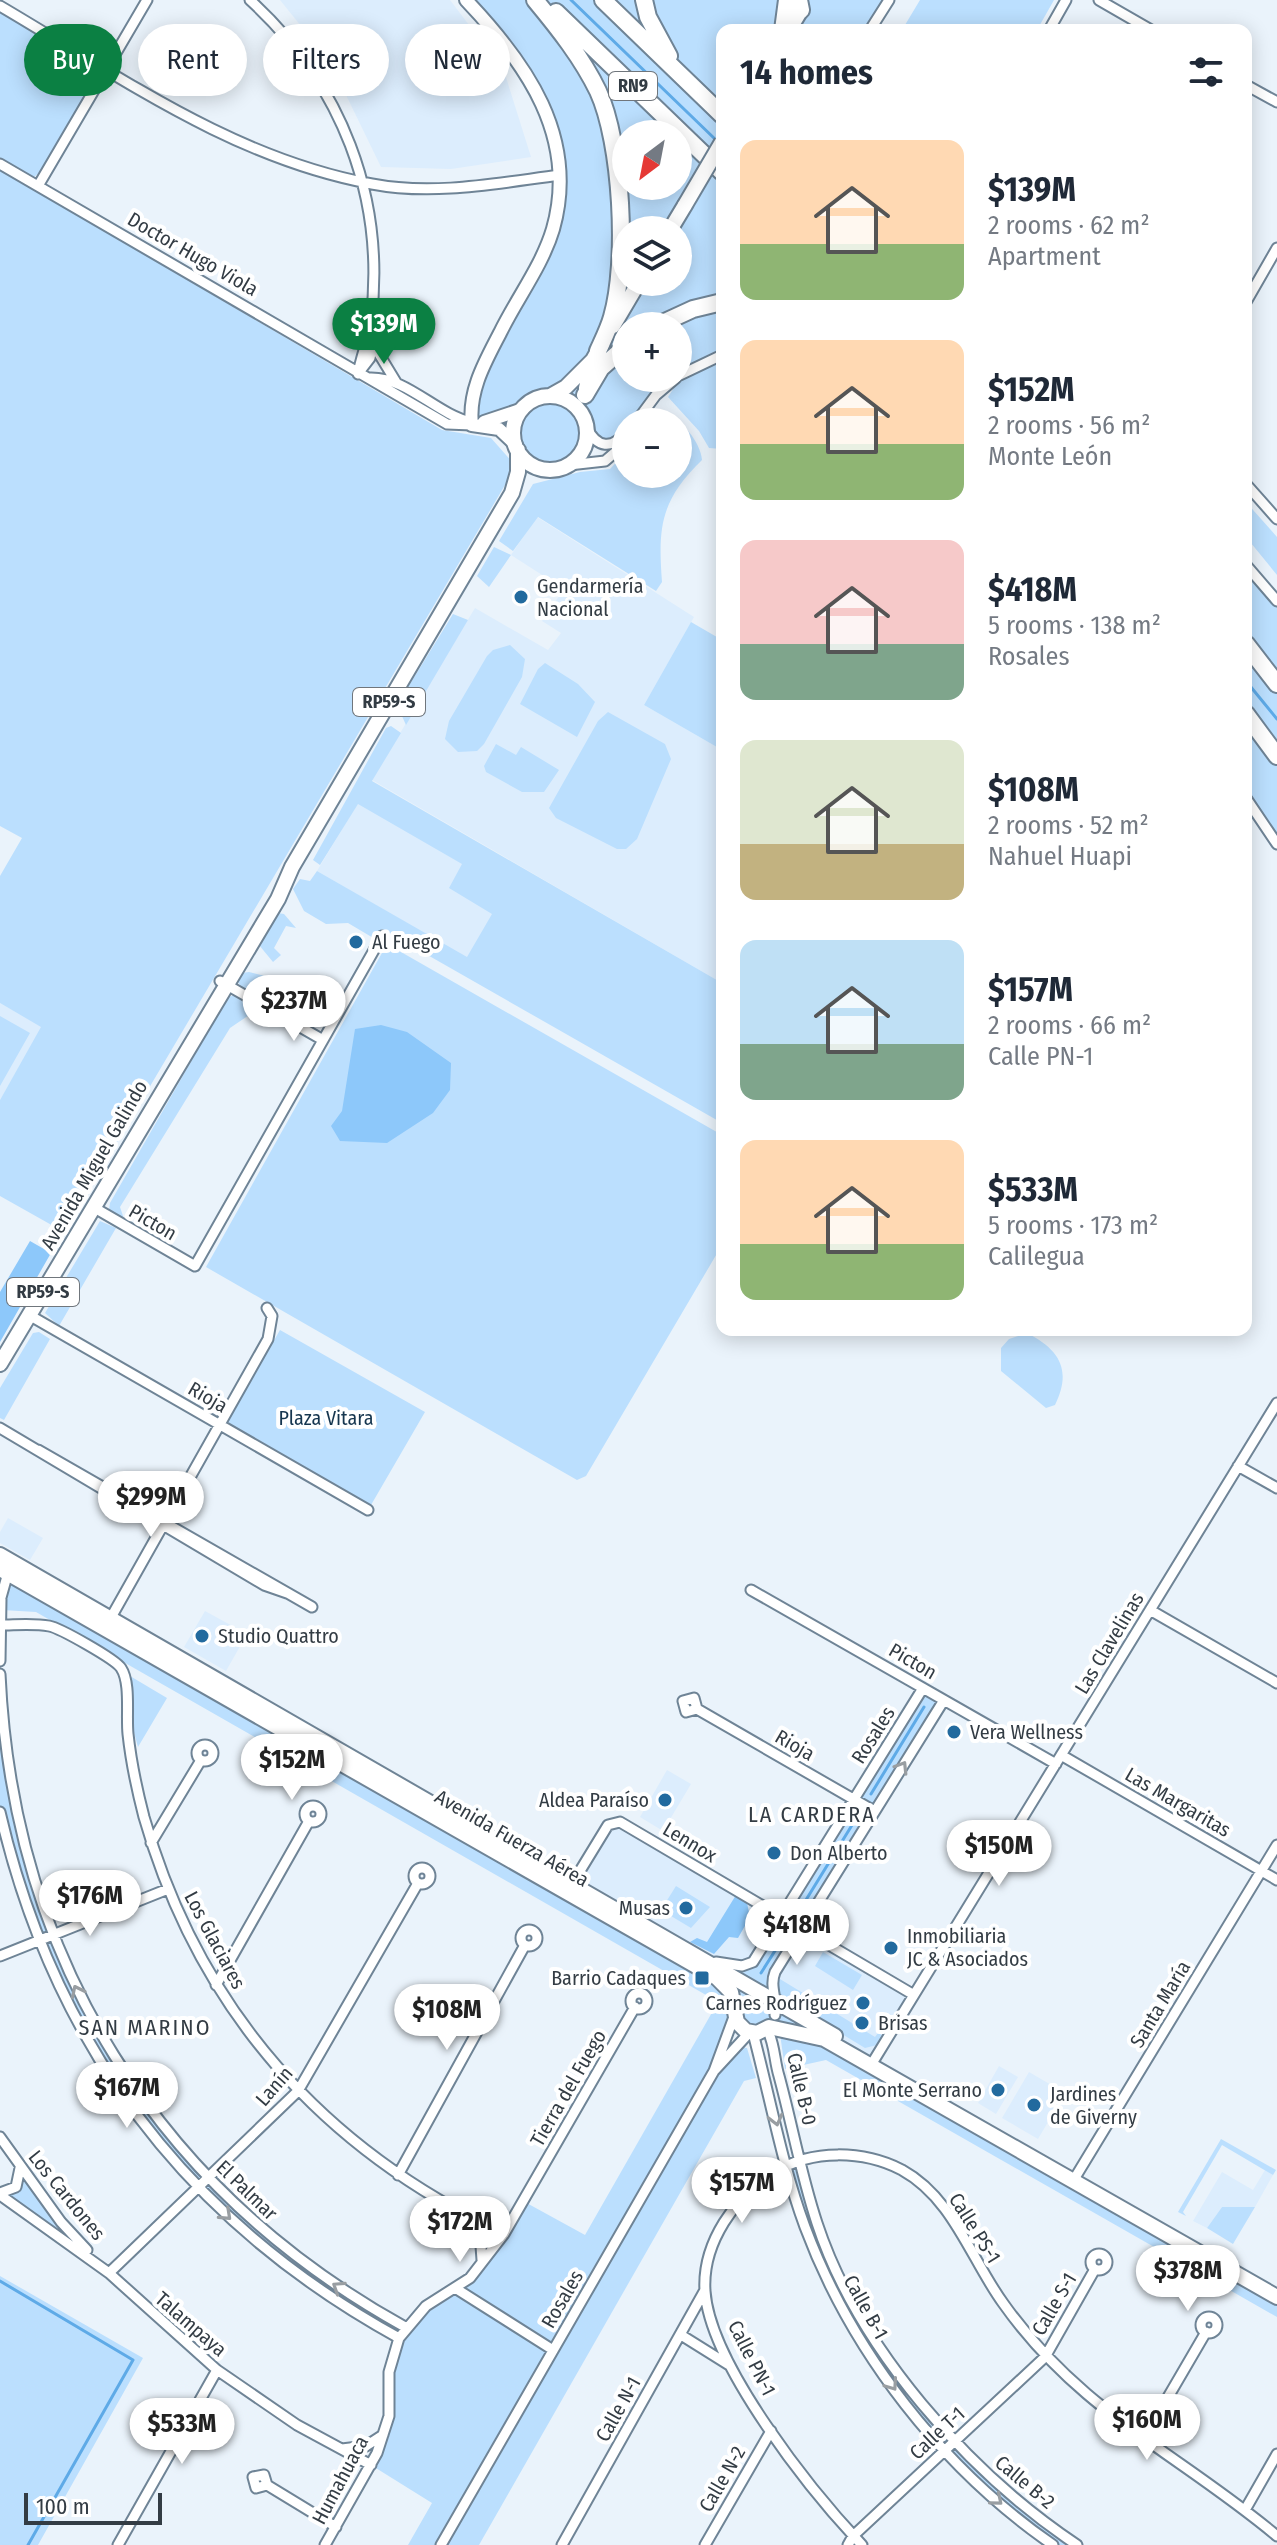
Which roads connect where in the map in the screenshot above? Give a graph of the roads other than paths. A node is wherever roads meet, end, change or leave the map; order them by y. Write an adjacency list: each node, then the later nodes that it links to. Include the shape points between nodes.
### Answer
1 (147, 0): 18 (street)
2 (250, 0): 29 (street, via 296,47 322,84 343,122)
3 (466, 0): 28 (main road, via 515,56 541,99 555,137)
4 (535, 0): 39 (highway, via 589,74 613,135 618,268 612,317)
5 (544, 0): 27 (highway, RN9)
6 (603, 0): 19 (highway, RN9)
7 (644, 0): 19 (highway, via 661,44)
8 (889, 0): 15 (street)
9 (1066, 0): 16 (street)
10 (1099, 0): 17 (street)
11 (798, 2): 14 (highway)
12 (0, 6): 13 (street)
13 (31, 24)
14 (789, 24)
15 (874, 24)
16 (1052, 24)
17 (1141, 24)
18 (122, 43)
19 (683, 77): 24 (highway, RN9)
20 (122, 78): 29 (street, via 240,145 301,168)
21 (1252, 88): 23 (street)
22 (91, 96): 30 (street)
23 (1277, 102)
24 (716, 109)
25 (716, 152): 31 (main road, bridge)
26 (0, 164): 30 (street, Doctor Hugo Viola)
27 (716, 166)
28 (560, 175): 29 (street, via 454,188); 51 (main road, via 553,229 478,379)
29 (363, 181): 37 (street, via 373,242)
30 (38, 186): 43 (street, Doctor Hugo Viola)
31 (678, 216)
32 (1277, 248): 33 (street)
33 (1252, 292)
34 (631, 296): 39 (main road)
35 (716, 303): 36 (highway)
36 (686, 312)
37 (371, 324): 38 (street); 43 (street)
38 (374, 340): 43 (street); 44 (street)
39 (596, 356): 46 (main road); 47 (main road)
40 (612, 358): 46 (highway)
41 (716, 358): 42 (street)
42 (692, 370)
43 (362, 376): 44 (street, Doctor Hugo Viola); 51 (street, Doctor Hugo Viola, via 447,424)
44 (398, 385): 51 (street, Doctor Hugo Viola)
45 (660, 392): 48 (street)
46 (585, 395): 50 (main road)
47 (550, 396): 49 (main road); 50 (main road, via 570,402)
48 (646, 408)
49 (523, 409): 51 (main road, Doctor Hugo Viola); 53 (main road, via 514,426)
50 (585, 423): 52 (street, via 595,441); 55 (main road, via 585,445)
51 (471, 424): 53 (main road, Doctor Hugo Viola, via 499,429)
52 (612, 443)
53 (517, 448): 56 (main road); 58 (main road, Avenida Miguel Galindo / RP59-S)
54 (612, 455): 55 (street, via 605,461)
55 (569, 465): 56 (main road)
56 (540, 469): 58 (main road, Avenida Miguel Galindo / RP59-S)
57 (1252, 491): 59 (street)
58 (512, 493): 69 (main road, Avenida Miguel Galindo / RP59-S)
59 (1277, 519)
60 (1252, 572): 61 (street)
61 (1277, 601)
62 (1252, 652): 63 (highway)
63 (1277, 684)
64 (1252, 722): 65 (highway)
65 (1277, 756)
66 (1252, 807): 67 (street)
67 (1277, 844)
68 (382, 936): 70 (street)
69 (224, 983): 70 (street); 71 (main road, Avenida Miguel Galindo / RP59-S)
70 (323, 1040): 71 (street, Picton, via 195,1266)
71 (93, 1207): 73 (main road, Avenida Miguel Galindo / RP59-S)
72 (267, 1308): 76 (street, via 272,1316 268,1339)
73 (29, 1315): 74 (main road, Avenida Miguel Galindo / RP59-S); 76 (street, Rioja)
74 (0, 1364)
75 (1277, 1403): 78 (street, Las Clavelinas)
76 (220, 1425): 80 (street, Rioja); 81 (street)
77 (0, 1428): 81 (street)
78 (1238, 1466): 79 (street); 86 (street, Las Clavelinas)
79 (1277, 1488)
80 (368, 1510)
81 (164, 1523): 85 (street, via 264,1585); 88 (street)
82 (5, 1565): 84 (street); 88 (main road, Avenida Fuerza Aérea)
83 (751, 1590): 92 (street, Picton)
84 (0, 1600): 87 (street)
85 (312, 1607)
86 (1150, 1610): 91 (street); 96 (street, Las Clavelinas)
87 (0, 1624): 89 (street); 102 (street, Los Glaciares, via 50,1626 119,1664 126,1676 128,1737)
88 (107, 1624): 95 (main road, Avenida Fuerza Aérea)
89 (0, 1661)
90 (0, 1674): 111 (street, El Palmar, via 14,1805)
91 (1277, 1683)
92 (923, 1688): 93 (street, Picton); 98 (street, Rosales)
93 (944, 1700): 96 (street, Picton); 99 (street, Rosales, one-way to 93)
94 (697, 1709): 98 (street, Rioja)
95 (294, 1731): 107 (main road, Avenida Fuerza Aérea); 119 (main road, Avenida Fuerza Aérea, via 717,1978 731,1992)
96 (1059, 1759): 104 (street, Las Margaritas); 117 (street, Las Clavelinas)
97 (201, 1760): 102 (street)
98 (854, 1800): 99 (street, Rioja); 109 (street, Rosales)
99 (874, 1811): 110 (street, Rosales)
100 (0, 1812): 112 (street, El Palmar)
101 (309, 1821): 116 (street)
102 (151, 1843): 108 (street, Los Glaciares)
103 (1277, 1845): 104 (street, Santa María)
104 (1262, 1871): 105 (street, Las Margaritas); 129 (street, Santa María)
105 (1277, 1880)
106 (418, 1883): 123 (street, Lanín)
107 (572, 1884): 109 (street, Lennox, via 611,1822 620,1822); 115 (main road, Avenida Fuerza Aérea)
108 (168, 1889): 111 (street); 116 (street, Los Glaciares)
109 (782, 1917): 110 (street, Lennox); 115 (street, Rosales, via 748,1965)
110 (801, 1928): 117 (street, Lennox); 120 (street, Rosales, via 772,1977)
111 (52, 1935): 112 (street); 130 (street, El Palmar, one-way to 111, via 122,2070)
112 (38, 1941): 114 (street); 131 (street, El Palmar, via 74,2018 118,2090)
113 (525, 1945): 128 (street)
114 (0, 1956)
115 (705, 1960): 120 (main road, Avenida Fuerza Aérea)
116 (216, 1985): 123 (street, Los Glaciares)
117 (914, 1995): 121 (street, Las Clavelinas)
118 (635, 2007): 134 (street, Tierra del Fuego)
119 (735, 2012): 120 (main road, Avenida Fuerza Aérea, via 739,2025); 120 (main road, via 746,1996); 122 (street, Rosales)
120 (765, 2017): 121 (main road, Avenida Fuerza Aérea); 121 (main road, Avenida Fuerza Aérea); 122 (street, Rosales); 125 (street, Calle B-0); 126 (street, Calle B-0, one-way to 126)
121 (873, 2062): 129 (main road, Avenida Fuerza Aérea)
122 (714, 2071): 150 (street, Rosales)
123 (298, 2091): 128 (street, Los Glaciares); 130 (street, Lanín)
124 (0, 2137): 127 (street, Los Cardones)
125 (800, 2159): 126 (street, Calle PN-1); 144 (street, Calle B-1, via 817,2224); 151 (street, Calle PS-1, via 864,2157 903,2171 923,2185 941,2203 994,2291)
126 (787, 2164): 142 (street, Calle PN-1, via 743,2195 725,2219 714,2243); 145 (street, Calle B-1, via 805,2227)
127 (20, 2168): 132 (street, via 16,2187); 139 (street, Los Cardones)
128 (398, 2175): 133 (street, Los Glaciares)
129 (1076, 2178): 141 (main road, Avenida Fuerza Aérea); 143 (main road, Avenida Fuerza Aérea)
130 (208, 2179): 131 (street, Lanín); 135 (street, El Palmar)
131 (198, 2188): 138 (street, El Palmar, one-way to 138); 139 (street, Lanín)
132 (0, 2194): 139 (street, Talampaya)
133 (471, 2218): 134 (street, Los Glaciares); 136 (street, via 484,2252)
134 (504, 2234): 136 (street, Tierra del Fuego)
135 (298, 2259): 138 (street); 146 (street, El Palmar, one-way to 135)
136 (480, 2267): 140 (street, Tierra del Fuego)
137 (1095, 2269): 151 (street, Calle S-1)
138 (291, 2270): 149 (street, El Palmar)
139 (109, 2273): 153 (street, Talampaya)
140 (455, 2288): 146 (street, Tierra del Fuego); 150 (street)
141 (1277, 2288)
142 (705, 2290): 148 (street, Calle N-1); 152 (street, Calle PN-1)
143 (1277, 2297)
144 (860, 2312): 145 (street); 157 (street, Calle B-1, via 921,2404)
145 (848, 2316): 159 (street, Calle B-1, one-way to 159, via 910,2412)
146 (405, 2327): 149 (street, Humahuaca)
147 (1206, 2332): 156 (street)
148 (681, 2335): 152 (street); 170 (street, Calle N-1)
149 (399, 2338): 155 (street, Humahuaca, via 389,2372 389,2416)
150 (553, 2350): 169 (street, Rosales)
151 (1045, 2357): 156 (street, Calle PS-1); 157 (street, Calle T-1)
152 (732, 2367): 154 (street, Calle PN-1)
153 (217, 2370): 158 (street, Talampaya); 167 (street)
154 (771, 2431): 166 (street, Calle PN-1); 171 (street, Calle N-2)
155 (383, 2435): 158 (street, via 366,2446); 161 (street, Humahuaca)
156 (1143, 2440): 163 (street, Calle PS-1)
157 (955, 2441): 159 (street, Calle T-1); 174 (street, Calle B-2, via 1001,2488)
158 (339, 2449): 161 (street, Talampaya)
159 (945, 2450): 166 (street, Calle T-1); 173 (street, Calle B-2, one-way to 173, via 992,2497)
160 (1277, 2454): 163 (street)
161 (371, 2465): 164 (street, Humahuaca)
162 (267, 2485): 164 (street)
163 (1245, 2510): 165 (street, Calle PS-1)
164 (336, 2527): 168 (street, Humahuaca)
165 (1277, 2536)
166 (851, 2540): 172 (street, Calle PN-1)
167 (118, 2545)
168 (325, 2545)
169 (441, 2545)
170 (562, 2545)
171 (705, 2545)
172 (862, 2545)
173 (1053, 2545)
174 (1077, 2545)

